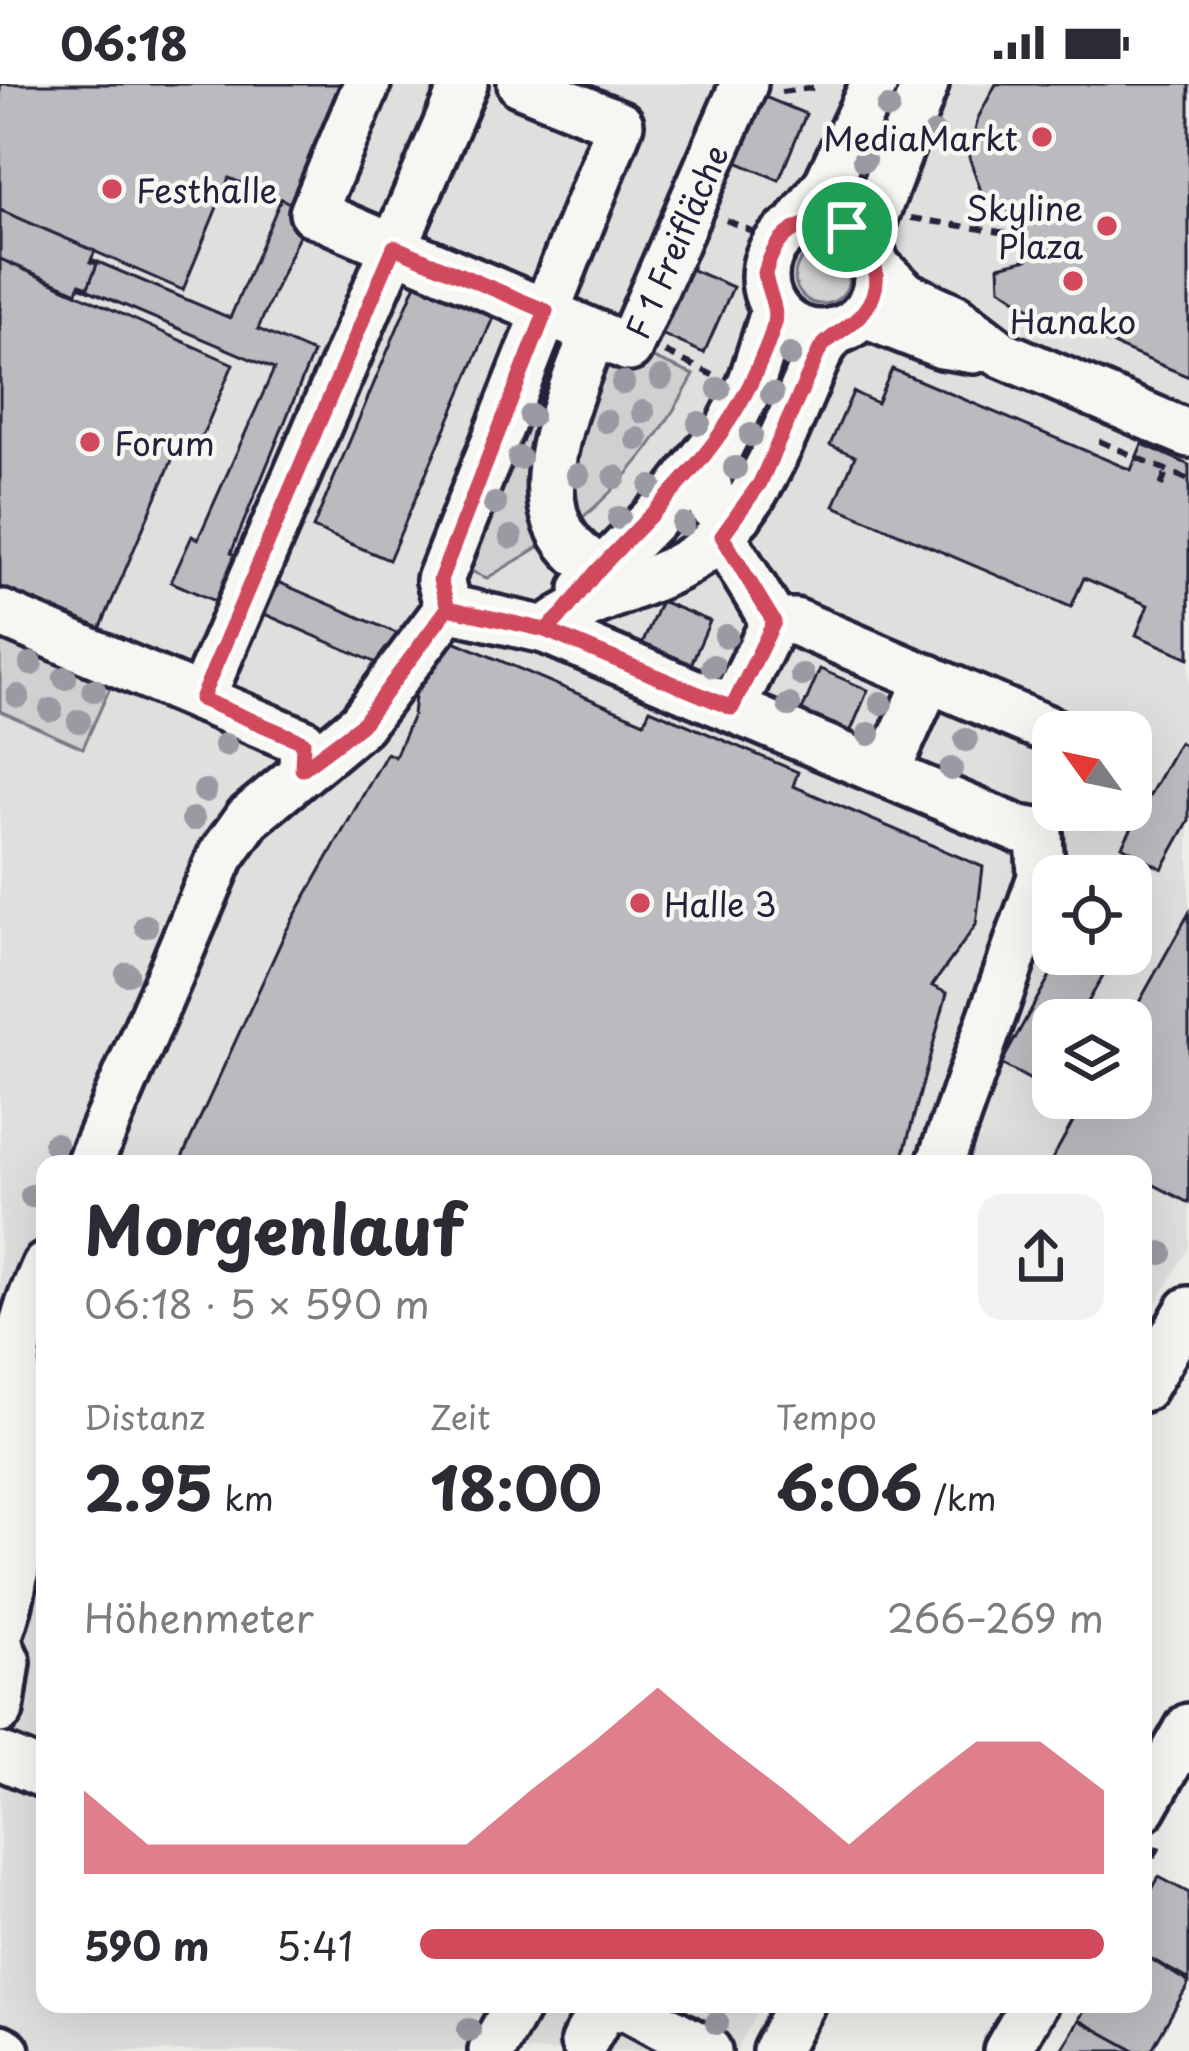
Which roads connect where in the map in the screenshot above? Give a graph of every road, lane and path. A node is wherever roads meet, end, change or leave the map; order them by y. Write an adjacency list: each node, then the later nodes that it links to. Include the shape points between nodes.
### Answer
1 (368, 84): 10 (street, F 1 Freifläche, via 313,213)
2 (464, 84): 10 (street)
3 (520, 84): 13 (street, via 620,124)
4 (744, 84): 13 (street, F 1 Freifläche, via 629,348)
5 (925, 84): 11 (street)
6 (871, 86): 8 (street, via 822,194)
7 (910, 218): 9 (path)
8 (796, 226): 11 (street, via 831,221); 12 (street, via 780,238 765,273)
9 (1026, 236)
10 (394, 247): 13 (street, F 1 Freifläche); 28 (street)
11 (870, 254): 14 (street, via 876,283); 16 (street, via 906,296 954,317)
12 (775, 310): 14 (street, via 802,329); 17 (street, via 752,384)
13 (546, 311): 23 (street, via 440,580)
14 (849, 322): 16 (street); 20 (street)
15 (593, 334): 21 (street, via 550,472 565,540)
16 (1002, 354): 18 (street)
17 (722, 435): 20 (street, via 706,496); 21 (street, via 670,502)
18 (1178, 453): 19 (path)
19 (1161, 486)
20 (730, 526): 22 (street); 26 (street)
21 (598, 570): 22 (street); 25 (street)
22 (644, 581): 25 (street)
23 (448, 608): 25 (street); 31 (street, via 362,724)
24 (0, 613): 28 (street)
25 (559, 620): 29 (street)
26 (774, 622): 27 (street, via 795,622); 29 (street)
27 (929, 677): 30 (street); 32 (street)
28 (201, 699): 31 (street, via 303,742)
29 (732, 708): 32 (street)
30 (1032, 722)
31 (302, 769): 35 (street, via 220,856)
32 (886, 773): 33 (street)
33 (1032, 816)
34 (1047, 831): 36 (street, via 1041,877)
35 (93, 1155)
36 (943, 1155)
37 (36, 1290): 40 (street, via 22,1327)
38 (1168, 1325): 39 (street)
39 (1152, 1365)
40 (9, 1433): 41 (street, via 20,1554)
41 (0, 1632)
42 (0, 1644): 43 (street); 44 (street, via 7,1662)
43 (36, 1658)
44 (0, 1710)
45 (1189, 1727): 48 (street)
46 (0, 1756): 47 (street)
47 (36, 1771)
48 (1152, 1792)
49 (513, 2013): 55 (street)
50 (601, 2013): 54 (street)
51 (640, 2013): 56 (street)
52 (796, 2013): 57 (street)
53 (1029, 2013): 58 (street)
54 (584, 2042)
55 (492, 2051)
56 (708, 2051)
57 (776, 2051)
58 (1007, 2051)

